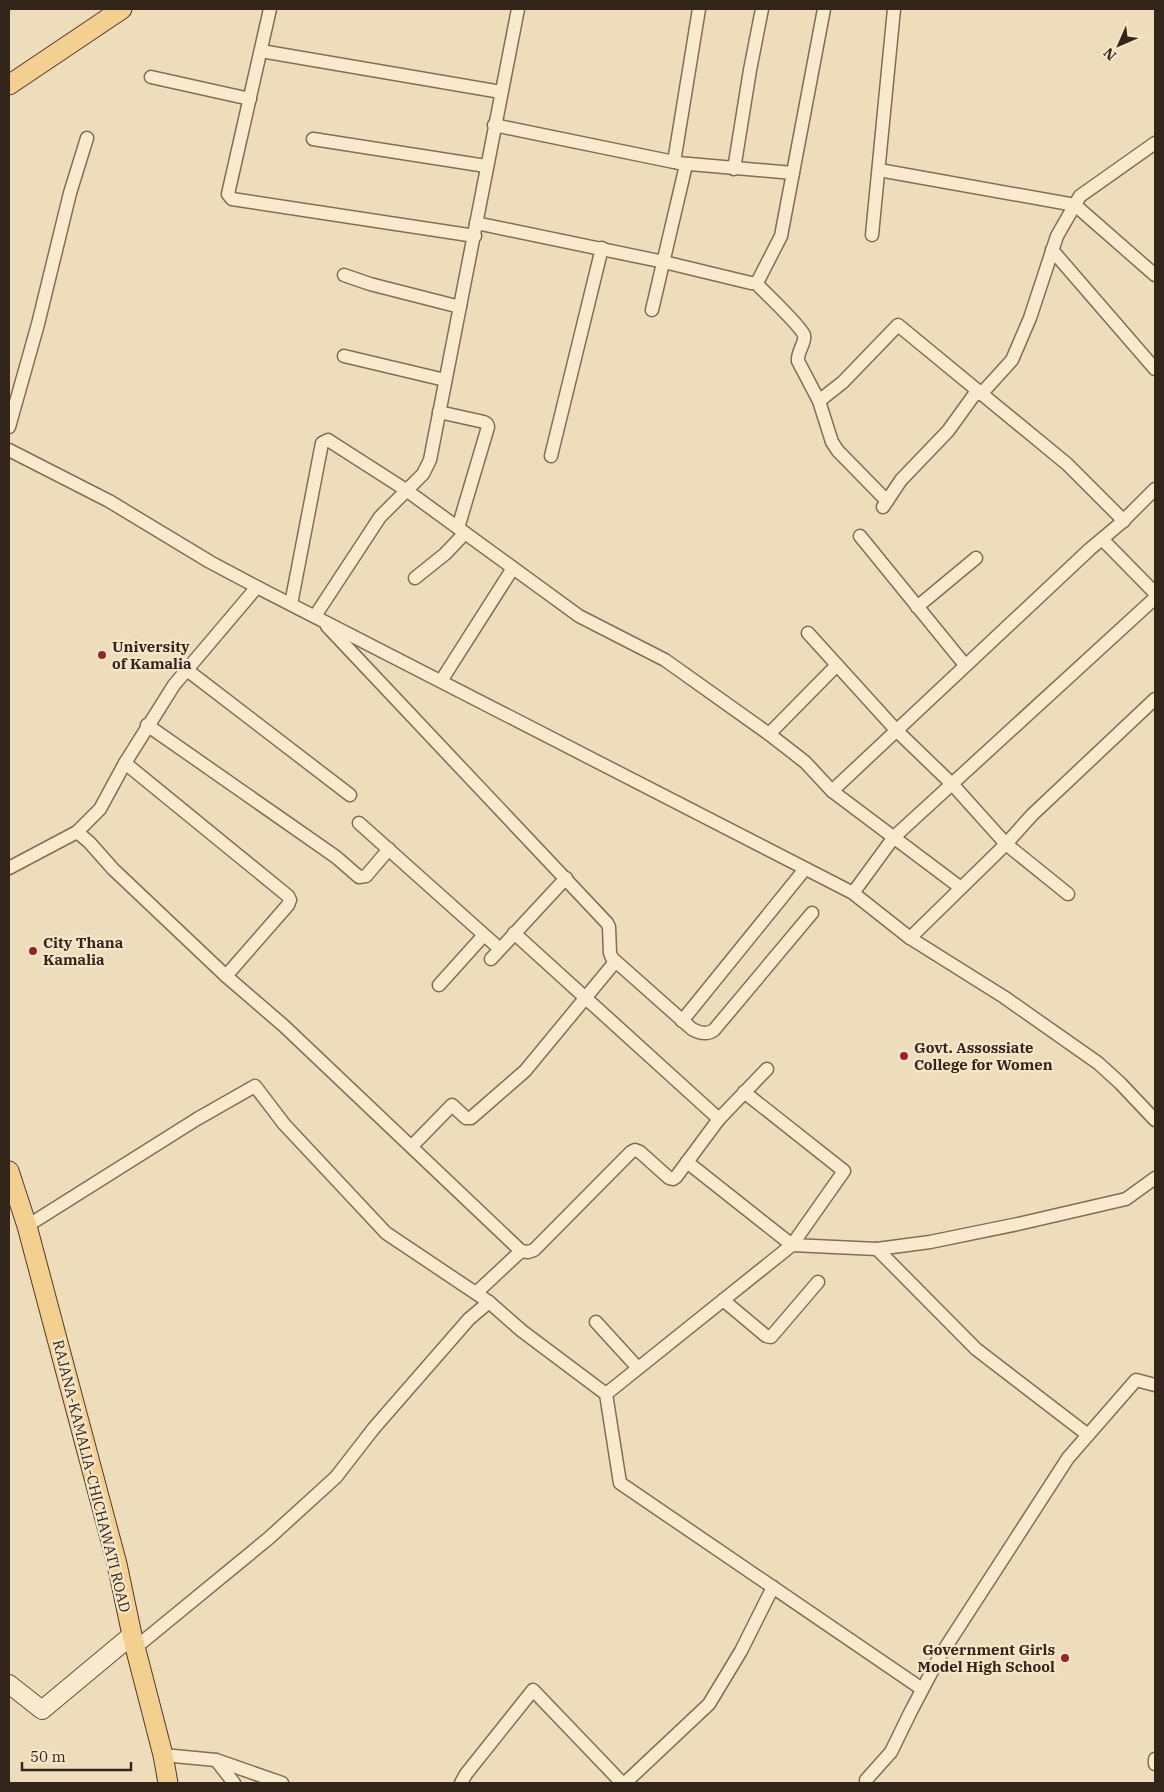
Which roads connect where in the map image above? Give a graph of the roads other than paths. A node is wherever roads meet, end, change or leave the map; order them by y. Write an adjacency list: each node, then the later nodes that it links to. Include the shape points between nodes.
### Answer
1 (122, 9): 10 (main road)
2 (270, 9): 8 (street)
3 (518, 9): 11 (street)
4 (699, 9): 17 (street)
5 (762, 9): 19 (street)
6 (824, 9): 21 (street)
7 (894, 9): 20 (street)
8 (261, 51): 11 (street); 12 (street)
9 (150, 77): 12 (street)
10 (9, 85)
11 (501, 92): 13 (street)
12 (250, 99): 25 (street, via 228,194 232,199)
13 (494, 125): 17 (street); 18 (street)
14 (87, 138): 40 (street)
15 (313, 139): 18 (street)
16 (1155, 143): 22 (street, via 1080,196)
17 (680, 164): 19 (street); 28 (street)
18 (486, 166): 23 (street)
19 (734, 169): 21 (street)
20 (879, 170): 22 (street); 24 (street)
21 (793, 173): 31 (street, via 780,236)
22 (1075, 205): 27 (street); 30 (street)
23 (476, 222): 25 (street); 26 (street)
24 (872, 235)
25 (475, 236): 32 (street)
26 (602, 248): 28 (street); 42 (street)
27 (1052, 250): 35 (street); 37 (street, via 1030,318 1012,360)
28 (664, 262): 31 (street); 33 (street)
29 (344, 275): 32 (street)
30 (1155, 275)
31 (756, 283): 38 (street, via 804,335 798,361)
32 (460, 307): 36 (street)
33 (652, 310)
34 (344, 356): 36 (street)
35 (1155, 369)
36 (445, 380): 39 (street)
37 (982, 393): 38 (street, via 898,325 843,382); 38 (street, via 974,395 948,431 901,480 885,504 832,442); 45 (street, via 1068,464)
38 (819, 401)
39 (439, 412): 44 (street, via 430,460 423,474); 46 (street, via 484,422 488,427)
40 (9, 427)
41 (9, 450): 52 (street, via 109,501)
42 (551, 456)
43 (1155, 489): 45 (street)
44 (406, 490): 46 (street); 55 (street, via 328,440 322,443); 57 (street, via 372,528)
45 (1124, 521): 48 (street)
46 (462, 531): 50 (street); 51 (street, via 445,554)
47 (860, 536): 56 (street)
48 (1102, 539): 53 (street); 60 (street)
49 (976, 558): 56 (street)
50 (513, 568): 62 (street); 66 (street, via 579,616 665,660)
51 (415, 578)
52 (257, 587): 55 (street); 61 (street)
53 (1155, 593)
54 (1155, 598): 68 (street)
55 (291, 604): 57 (street)
56 (918, 607): 60 (street)
57 (317, 617): 62 (street); 78 (street)
58 (808, 633): 59 (street)
59 (837, 665): 65 (street); 66 (street)
60 (965, 665): 65 (street)
61 (187, 670): 64 (street); 70 (street)
62 (441, 681): 77 (street)
63 (1155, 699): 74 (street, via 1032,815)
64 (147, 725): 67 (street); 75 (street, via 336,857 359,878 366,876)
65 (896, 730): 68 (street); 69 (street)
66 (769, 734): 69 (street, via 805,762)
67 (124, 763): 72 (street, via 100,809); 87 (street, via 290,900)
68 (953, 785): 73 (street); 74 (street)
69 (832, 791): 73 (street)
70 (350, 795)
71 (359, 823): 75 (street)
72 (77, 832): 76 (street); 87 (street)
73 (894, 838): 79 (street); 80 (street)
74 (1006, 844): 79 (street); 81 (street)
75 (389, 849): 84 (street)
76 (9, 868)
77 (805, 869): 80 (street); 90 (street)
78 (566, 878): 83 (street); 86 (street, via 608,925 610,955)
79 (960, 888): 85 (street)
80 (852, 893): 85 (street)
81 (1068, 894)
82 (812, 913): 90 (street, via 714,1030 698,1033)
83 (514, 933): 84 (street, via 495,954); 89 (street)
84 (484, 935): 88 (street)
85 (910, 938): 94 (street, via 1004,997 1098,1063)
86 (615, 962): 89 (street); 90 (street)
87 (226, 976): 95 (street)
88 (439, 985)
89 (585, 998): 93 (street); 95 (street, via 525,1071 471,1118 466,1118 452,1105)
90 (682, 1021)
91 (767, 1069): 92 (street)
92 (744, 1092): 93 (street); 100 (street, via 844,1171)
93 (719, 1119): 96 (street)
94 (1155, 1120)
95 (412, 1146): 102 (street)
96 (687, 1162): 100 (street); 102 (street, via 673,1179 640,1152 631,1152 534,1250)
97 (9, 1171): 99 (main road, RAJANA-KAMALIA-CHICHAWATI ROAD)
98 (1155, 1178): 101 (street, via 1126,1199 930,1242)
99 (27, 1226): 104 (street, via 255,1086 284,1124 386,1233); 113 (main road, RAJANA-KAMALIA-CHICHAWATI ROAD, via 117,1564)
100 (792, 1245): 101 (street); 105 (street)
101 (877, 1249): 111 (street, via 976,1349)
102 (521, 1251): 104 (street)
103 (818, 1282): 105 (street, via 771,1337)
104 (476, 1293): 106 (street)
105 (723, 1300): 108 (street)
106 (489, 1302): 110 (street, via 522,1332); 113 (street, via 469,1319 336,1477 270,1538)
107 (596, 1322): 108 (street)
108 (638, 1368): 110 (street)
109 (1155, 1385): 111 (street, via 1136,1380)
110 (606, 1394): 112 (street, via 620,1483)
111 (1088, 1436): 115 (street, via 1068,1458)
112 (773, 1587): 115 (street); 125 (street, via 741,1651 709,1704)
113 (133, 1642): 114 (street, via 42,1710); 116 (main road, RAJANA-KAMALIA-CHICHAWATI ROAD)
114 (9, 1684)
115 (922, 1689): 120 (street, via 891,1752)
116 (163, 1755): 118 (street); 121 (main road, RAJANA-KAMALIA-CHICHAWATI ROAD)
117 (1155, 1759): 119 (street)
118 (216, 1760): 122 (street); 123 (street)
119 (1155, 1764)
120 (866, 1782)
121 (168, 1783)
122 (234, 1783)
123 (282, 1783)
124 (461, 1783): 125 (street, via 533,1690)
125 (624, 1783)

